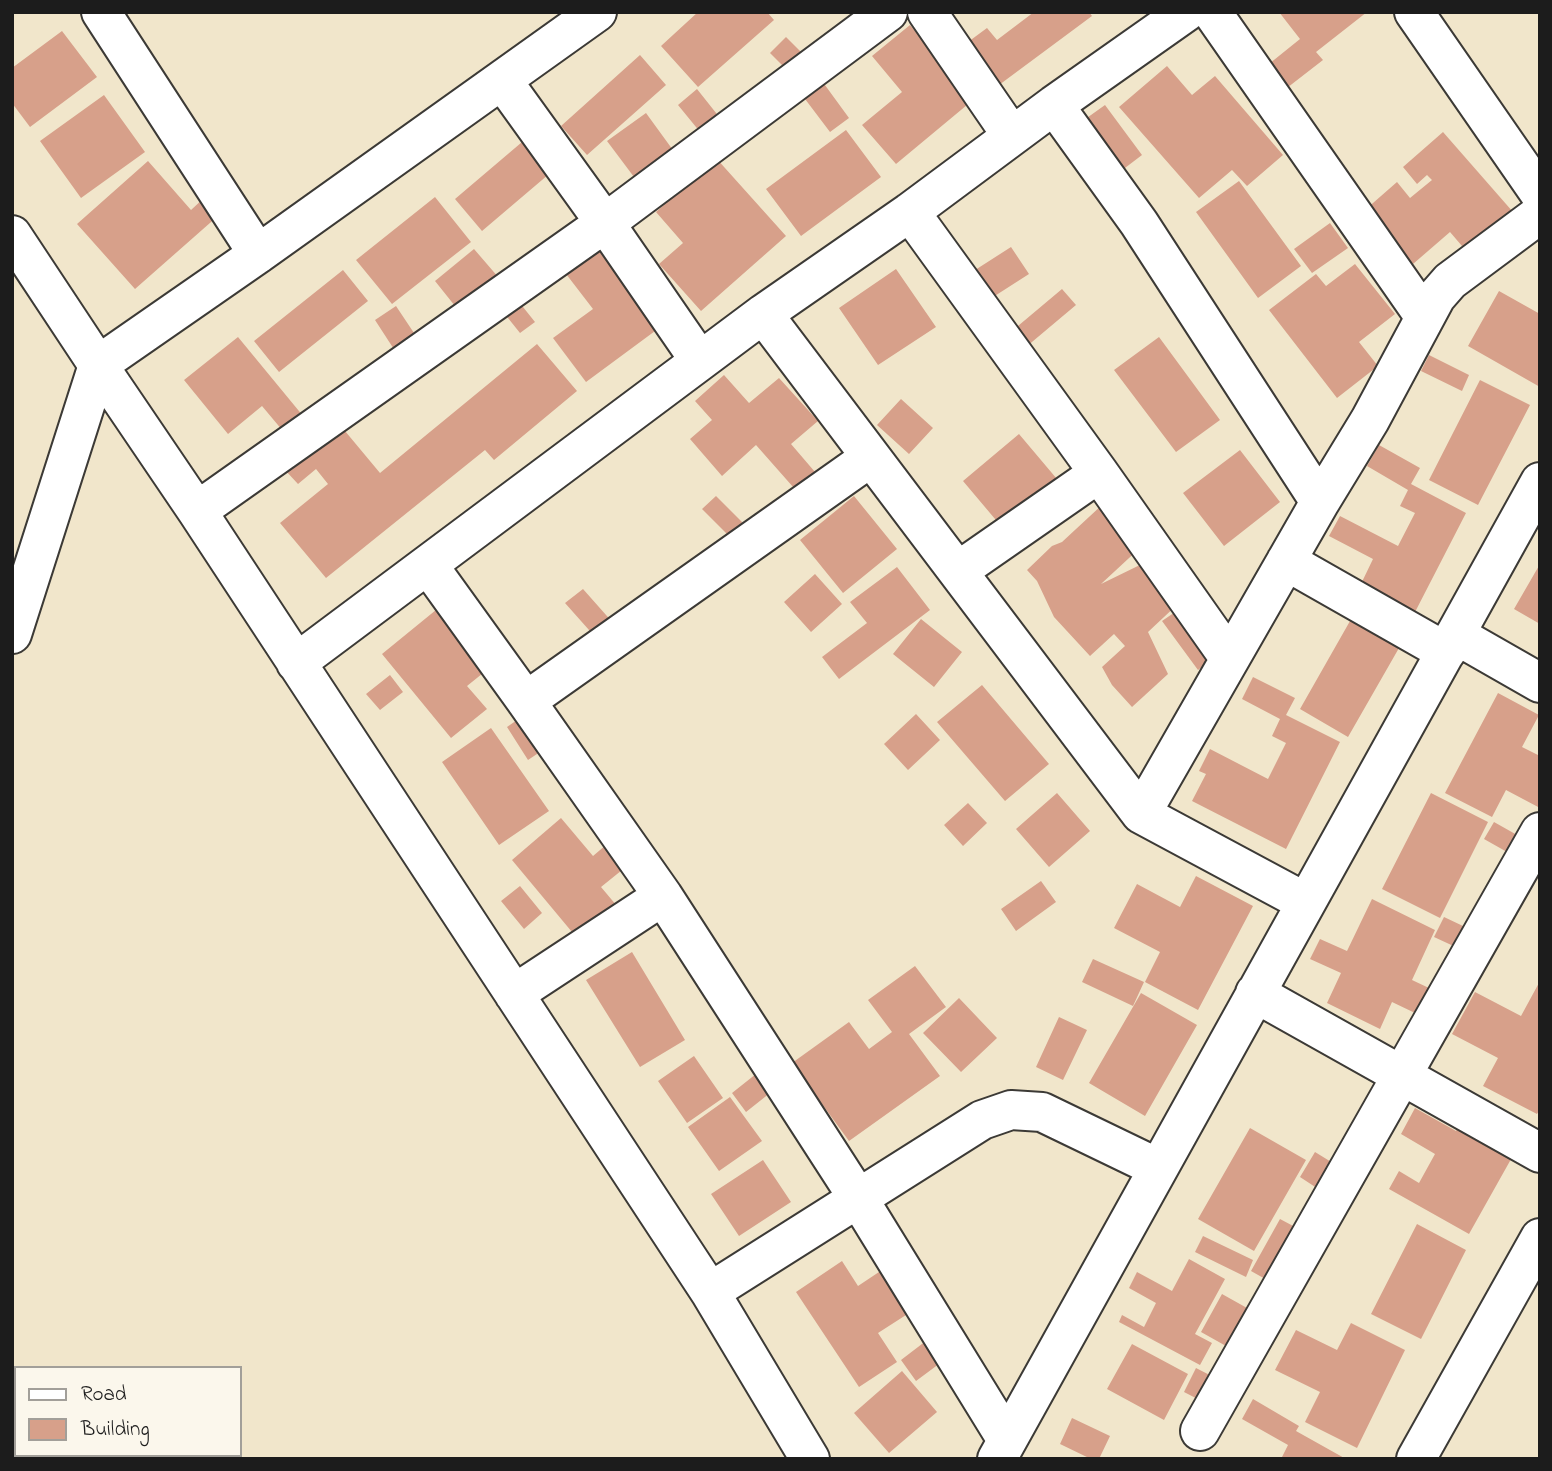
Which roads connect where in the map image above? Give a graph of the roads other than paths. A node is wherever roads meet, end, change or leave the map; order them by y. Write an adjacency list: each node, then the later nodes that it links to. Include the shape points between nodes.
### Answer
1 (101, 12): 16 (street)
2 (597, 12): 8 (street)
3 (888, 12): 14 (street)
4 (927, 12): 10 (street)
5 (1186, 12): 9 (street)
6 (1212, 12): 18 (street)
7 (1414, 12): 11 (street)
8 (502, 80): 14 (street); 16 (street)
9 (1054, 105): 10 (street); 24 (street, via 1139,223)
10 (1013, 136): 12 (street)
11 (1540, 194)
12 (910, 212): 17 (street); 22 (street)
13 (1540, 214): 18 (street, via 1450,281)
14 (605, 223): 19 (street); 25 (street)
15 (12, 235): 20 (street)
16 (258, 254): 20 (street)
17 (763, 314): 19 (street); 21 (street)
18 (1424, 316): 24 (street, via 1370,420)
19 (701, 361): 27 (street)
20 (99, 365): 25 (street); 29 (street)
21 (871, 457): 28 (street); 34 (street)
22 (1099, 473): 28 (street); 31 (street)
23 (1538, 488): 30 (street)
24 (1320, 502): 26 (street)
25 (197, 511): 32 (street)
26 (1286, 561): 30 (street); 31 (street)
27 (428, 565): 32 (street); 34 (street)
28 (958, 571): 35 (street)
29 (12, 634)
30 (1451, 643): 33 (street); 38 (street)
31 (1230, 659): 35 (street)
32 (296, 663): 40 (street)
33 (1540, 683)
34 (526, 701): 37 (street)
35 (1141, 814): 38 (street)
36 (1540, 832): 41 (street)
37 (663, 896): 40 (street); 44 (street)
38 (1305, 902): 39 (street)
39 (1255, 993): 41 (street); 43 (street)
40 (514, 994): 46 (street)
41 (1402, 1077): 42 (street); 47 (street)
42 (1540, 1153)
43 (1158, 1168): 44 (street, via 1042,1112 1012,1110 982,1120); 48 (street)
44 (858, 1198): 46 (street); 48 (street)
45 (1540, 1238): 50 (street)
46 (710, 1292): 49 (street)
47 (1200, 1431)
48 (1002, 1449)
49 (810, 1459)
50 (1416, 1459)

